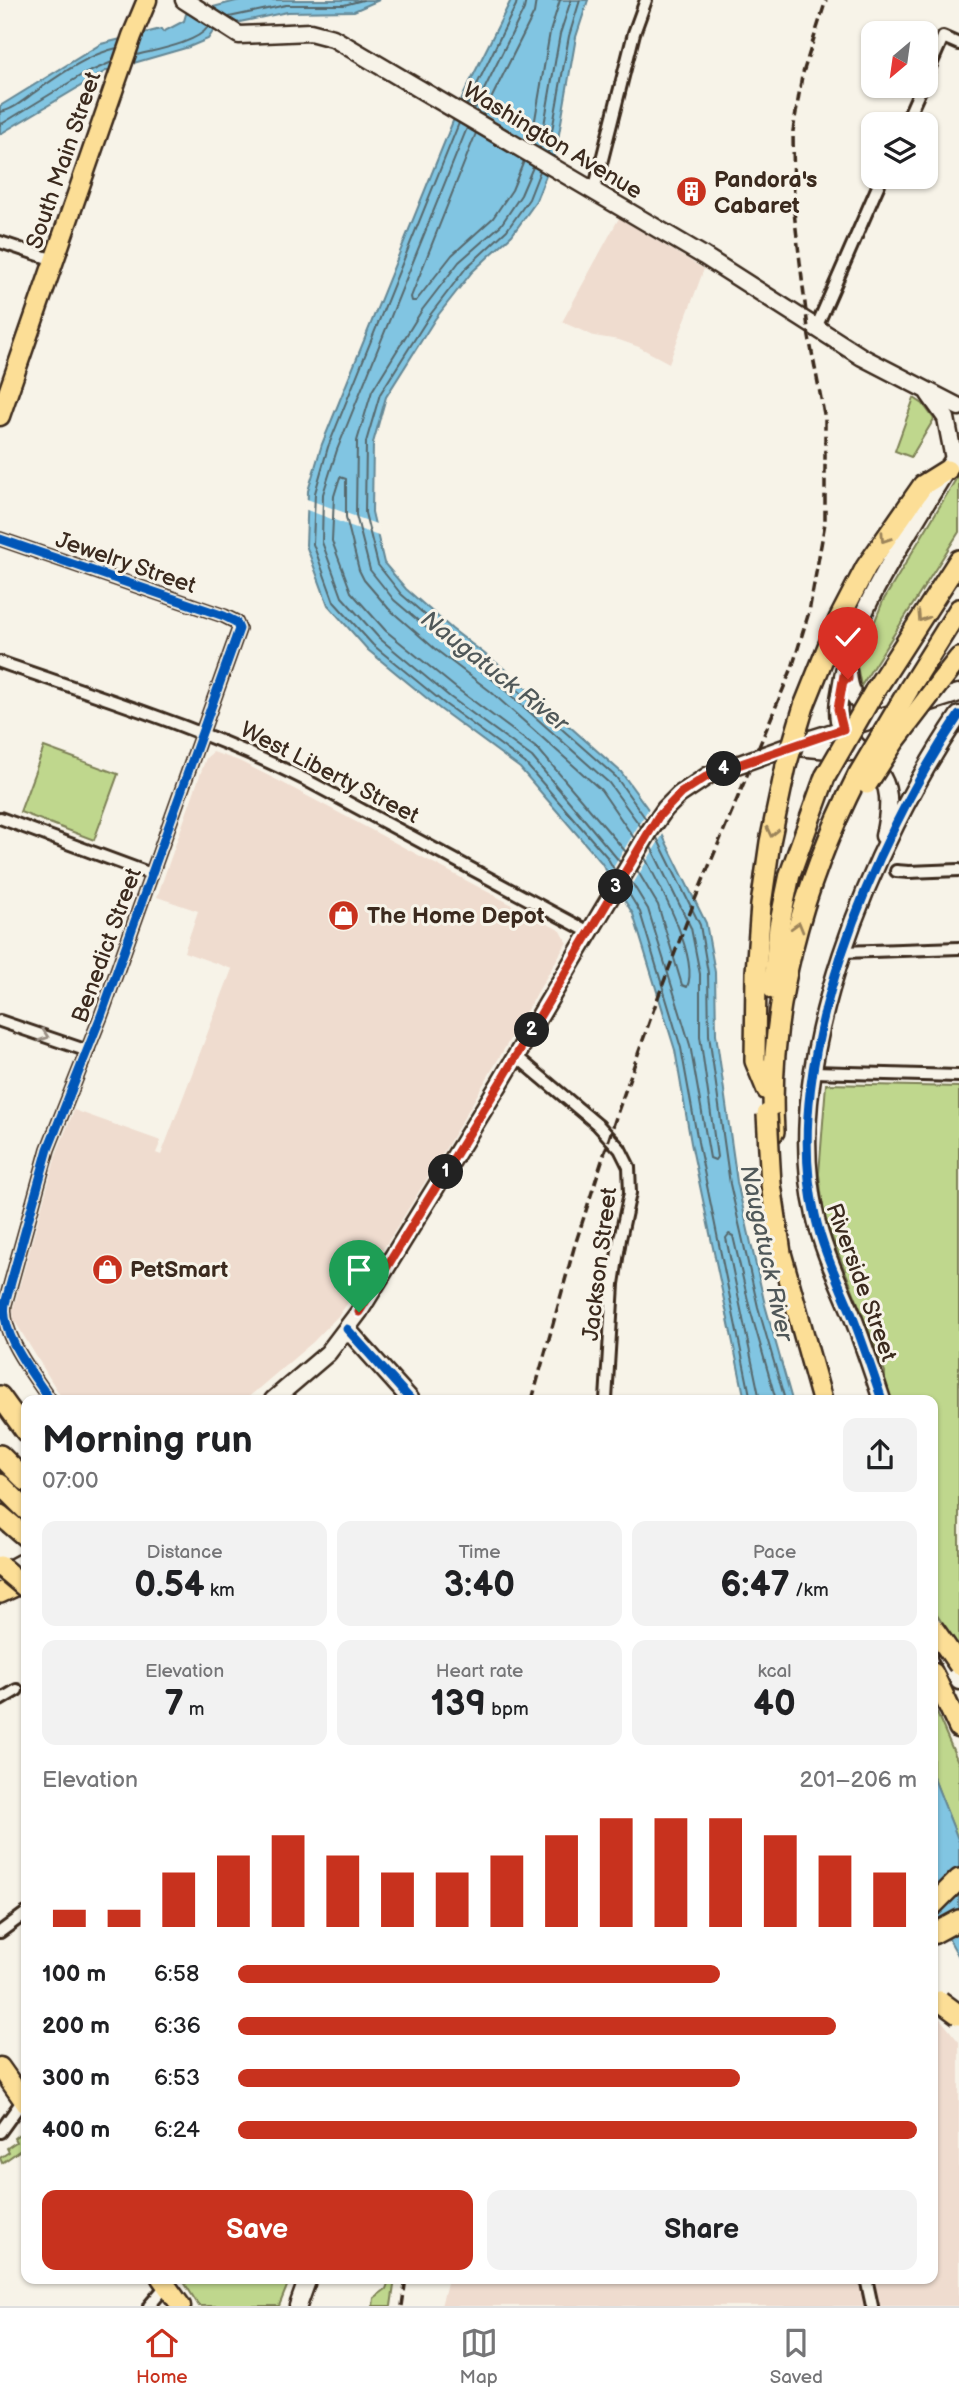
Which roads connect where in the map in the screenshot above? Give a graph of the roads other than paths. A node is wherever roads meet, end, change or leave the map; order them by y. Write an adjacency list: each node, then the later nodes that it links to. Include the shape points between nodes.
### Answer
1 (147, 0): 9 (main road, South Main Street)
2 (646, 0): 7 (street)
3 (191, 4): 7 (main road, Washington Avenue, via 244,36 304,31 326,35)
4 (959, 44): 5 (street, via 943,37)
5 (938, 48)
6 (877, 189): 10 (street)
7 (594, 191): 10 (main road, Washington Avenue)
8 (0, 242): 9 (street)
9 (54, 260): 13 (main road, South Main Street)
10 (816, 328): 11 (main road, Washington Avenue)
11 (921, 388): 12 (main road, Washington Avenue); 14 (main road, via 946,418)
12 (959, 407)
13 (0, 416)
14 (953, 460): 19 (main road, via 873,592); 29 (highway, one-way to 29, bridge, via 923,485 866,567 839,620)
15 (0, 539): 18 (street, Jewelry Street)
16 (959, 560): 45 (highway, one-way to 45, bridge, via 825,777 790,874 779,927)
17 (959, 609): 31 (highway, bridge, via 909,689)
18 (238, 624): 26 (street, Benedict Street)
19 (848, 652): 23 (main road, via 848,679 856,701 865,709); 25 (main road, via 838,709)
20 (959, 658): 31 (highway, bridge)
21 (0, 662): 26 (street, West Liberty Street)
22 (959, 693): 23 (main road)
23 (887, 715): 25 (main road)
24 (959, 715): 28 (main road, Riverside Street)
25 (843, 729): 29 (main road); 30 (main road, Riverside Street)
26 (202, 733): 36 (street, Benedict Street); 37 (street, West Liberty Street, via 304,779)
27 (959, 740): 28 (street)
28 (935, 751): 33 (main road, Riverside Street)
29 (785, 757): 30 (main road, via 836,749); 37 (main road, via 721,770 681,793 658,817); 45 (highway, one-way to 45, via 761,905 756,972 755,1061)
30 (869, 758): 33 (main road, Riverside Street, via 882,775 890,801)
31 (862, 780): 52 (highway, one-way to 31, bridge, via 784,1244 778,1202 774,1072 782,996 795,938 812,883)
32 (0, 818): 36 (street)
33 (878, 862): 39 (main road, Riverside Street)
34 (959, 870): 35 (street)
35 (896, 871)
36 (151, 874): 41 (street, Benedict Street)
37 (589, 932): 42 (main road)
38 (959, 948): 39 (street)
39 (843, 952): 43 (main road, Riverside Street)
40 (0, 1021): 41 (street, one-way to 41)
41 (88, 1051): 46 (street, Benedict Street, via 48,1149)
42 (516, 1056): 47 (main road); 51 (street, Jackson Street, via 589,1116 620,1149 629,1167 631,1193 613,1284)
43 (813, 1072): 44 (street); 54 (main road, Riverside Street, via 808,1153 815,1216)
44 (959, 1076)
45 (767, 1090): 53 (highway, bridge, via 781,1253)
46 (6, 1278): 48 (street, Benedict Street, via 7,1328)
47 (347, 1329): 49 (main road, via 328,1353); 50 (main road)
48 (47, 1395)
49 (279, 1395)
50 (406, 1395)
51 (606, 1395)
52 (821, 1395)
53 (821, 1395)
54 (880, 1395)
55 (0, 1396): 56 (highway)
56 (21, 1425)
57 (0, 1455): 58 (highway)
58 (21, 1476)
59 (0, 1484): 60 (highway)
60 (21, 1505)
61 (0, 1515): 62 (highway)
62 (21, 1533)
63 (21, 1563): 65 (main road)
64 (0, 1566): 67 (highway, bridge)
65 (0, 1574)
66 (21, 1584): 69 (highway)
67 (21, 1585)
68 (21, 1591): 69 (highway)
69 (0, 1594)
70 (938, 1624): 73 (highway)
71 (938, 1633): 74 (highway, bridge)
72 (938, 1636): 76 (main road)
73 (959, 1653)
74 (959, 1665)
75 (938, 1673): 81 (highway)
76 (959, 1681)
77 (938, 1684): 82 (highway)
78 (938, 1688): 82 (main road)
79 (17, 1690): 80 (street)
80 (0, 1700)
81 (959, 1717)
82 (959, 1729)
83 (959, 1879): 84 (highway)
84 (938, 1900)
85 (21, 1917): 88 (street)
86 (959, 1920): 87 (highway)
87 (938, 1931)
88 (0, 1932)
89 (938, 2001): 90 (highway, bridge)
90 (959, 2012)
91 (0, 2067): 92 (main road)
92 (21, 2096)
93 (21, 2107): 94 (street)
94 (0, 2132)
95 (163, 2284): 99 (street)
96 (165, 2284): 100 (main road)
97 (306, 2284): 101 (main road)
98 (867, 2284): 102 (street)
99 (149, 2306)
100 (181, 2306)
101 (298, 2306)
102 (872, 2306)

